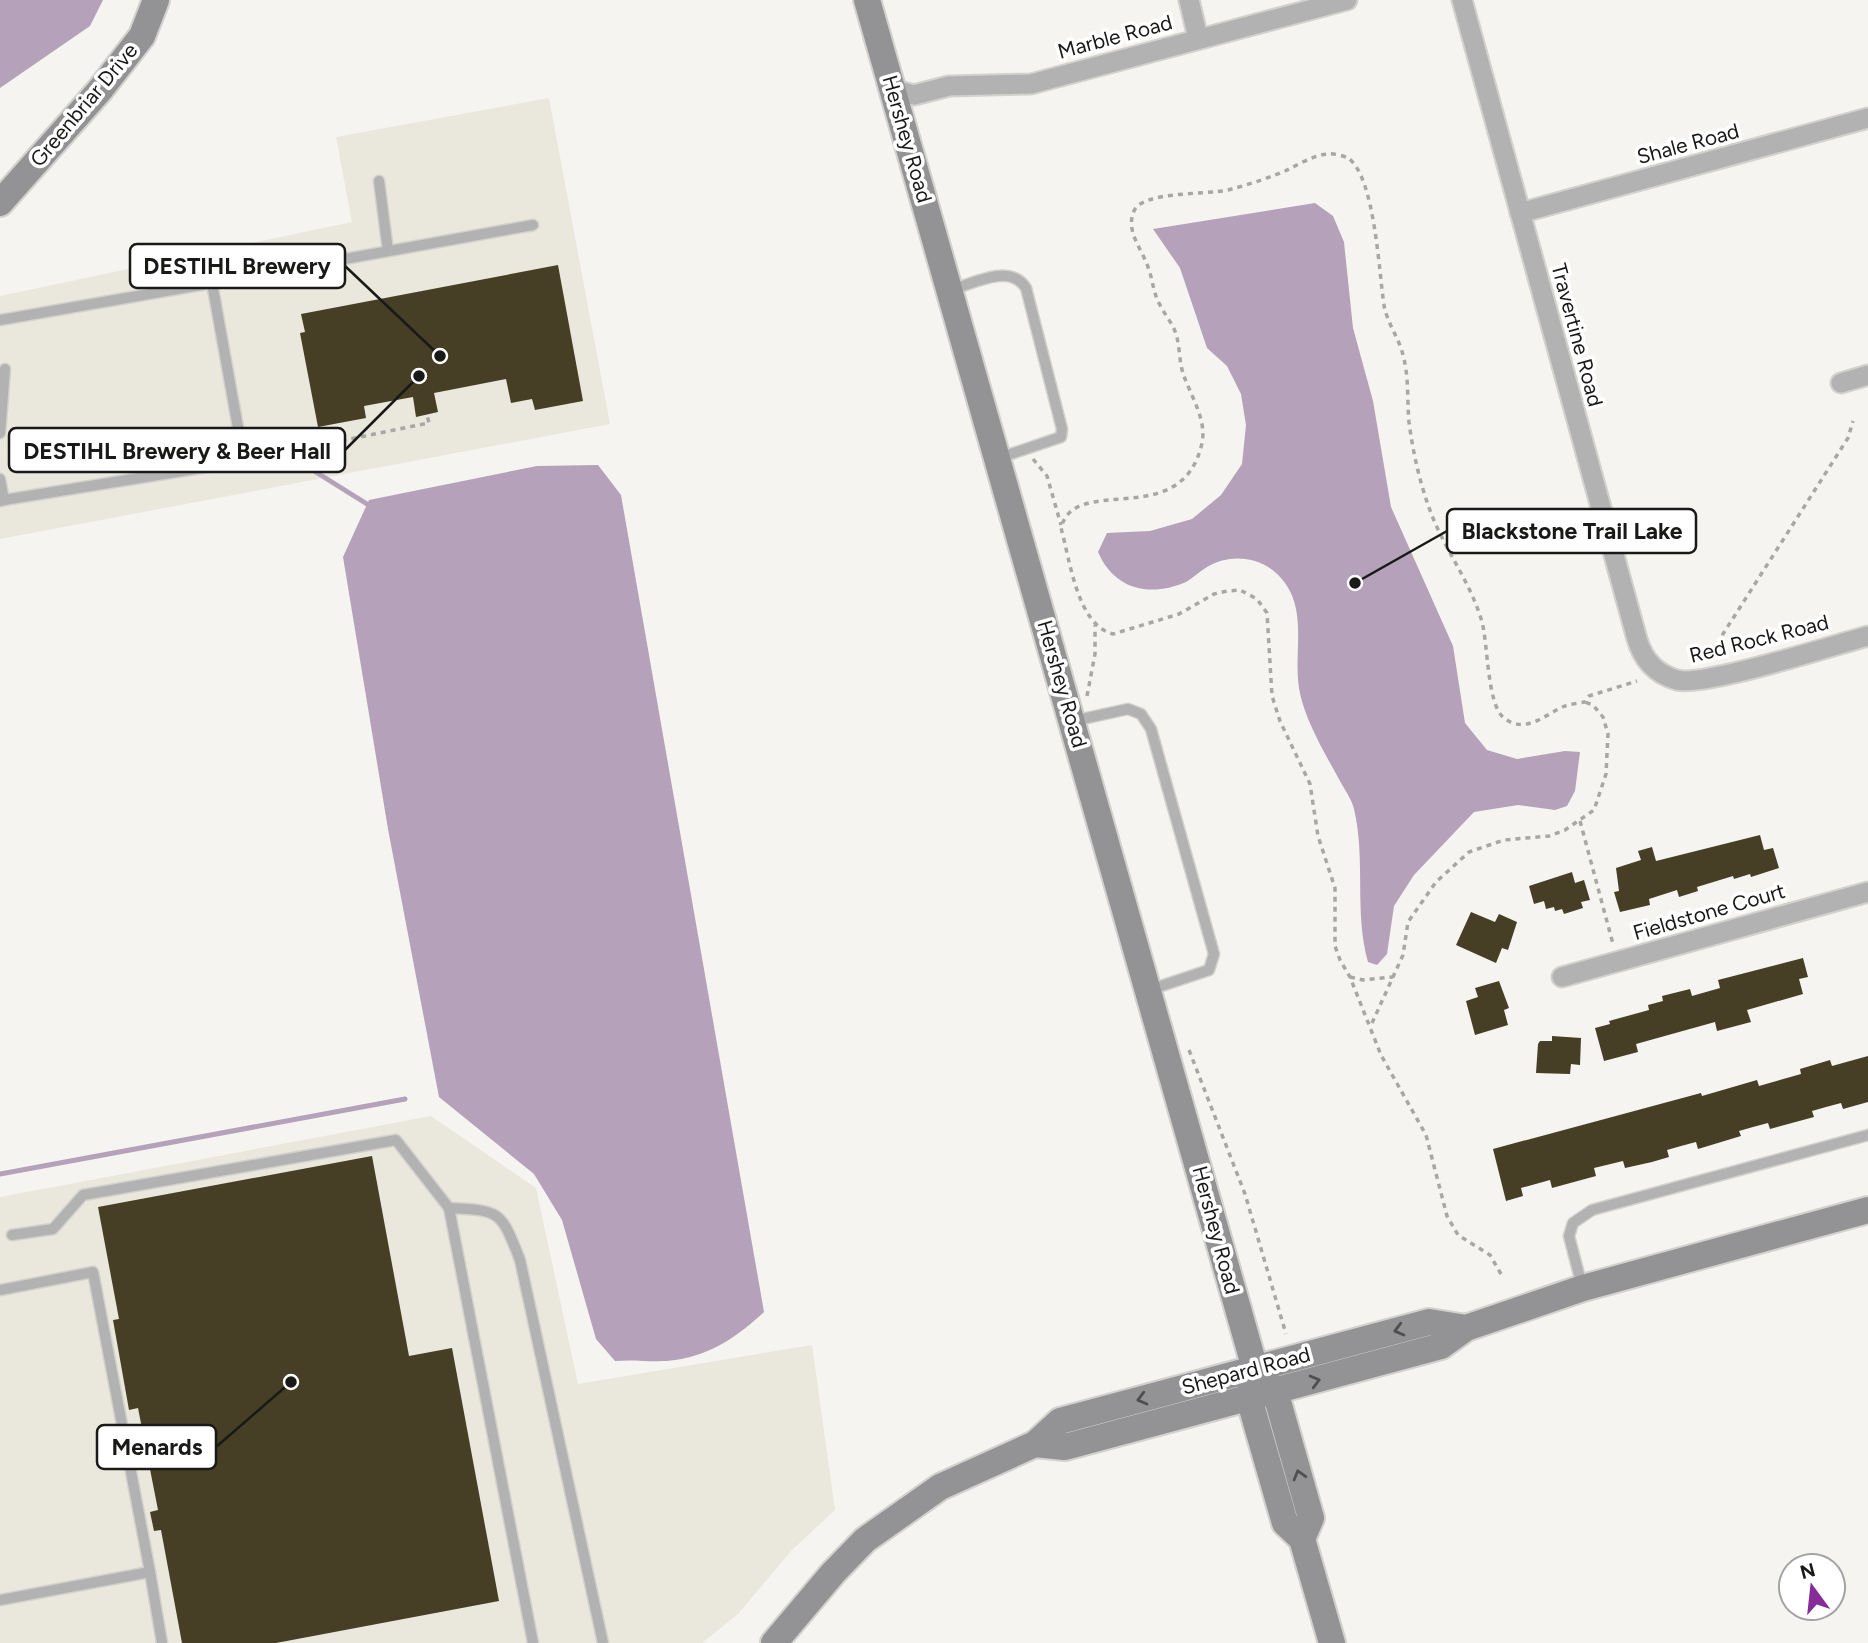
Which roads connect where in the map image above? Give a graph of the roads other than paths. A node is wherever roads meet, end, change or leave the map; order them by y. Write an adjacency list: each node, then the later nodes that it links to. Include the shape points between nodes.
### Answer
1 (156, 0): 10 (main road, Greenbriar Drive, via 142,36)
2 (867, 0): 7 (main road, Hershey Road)
3 (1189, 0): 6 (street)
4 (1347, 0): 6 (street, Marble Road)
5 (1462, 0): 11 (street, Travertine Road)
6 (1198, 38): 7 (street, Marble Road, via 1031,84 949,86 914,95)
7 (894, 90): 15 (main road, Hershey Road)
8 (1868, 118): 11 (street, Shale Road)
9 (379, 181): 13 (lane)
10 (0, 203)
11 (1520, 213): 25 (street, Travertine Road, via 1639,647)
12 (533, 225): 13 (lane)
13 (388, 251): 14 (lane)
14 (212, 283): 16 (lane); 23 (lane, via 244,461)
15 (950, 290): 21 (main road, Hershey Road); 21 (lane, via 1007,274 1020,278 1026,288 1061,437)
16 (0, 320)
17 (5, 369): 20 (lane)
18 (1868, 375): 19 (street)
19 (1841, 383)
20 (0, 433)
21 (998, 458): 26 (main road, Hershey Road)
22 (0, 480): 23 (lane)
23 (2, 501)
24 (1868, 636): 25 (street, Red Rock Road, via 1712,678 1680,681)
25 (1662, 674)
26 (1073, 721): 29 (main road, Hershey Road); 29 (lane, via 1128,709 1141,714 1151,729 1214,954 1209,970)
27 (1868, 892): 28 (street, Fieldstone Court)
28 (1562, 977)
29 (1149, 990): 37 (main road, Hershey Road)
30 (1868, 1135): 34 (lane, via 1592,1210 1573,1223 1569,1236)
31 (449, 1208): 33 (lane, via 396,1140 83,1195 52,1228); 45 (lane); 46 (lane, via 487,1210 505,1221 520,1260)
32 (1868, 1210): 34 (main road, Shepard Road)
33 (12, 1235)
34 (1583, 1288): 36 (main road, Shepard Road)
35 (0, 1290): 42 (lane, via 93,1272)
36 (1466, 1328): 37 (main road, Shepard Road, one-way to 37, via 1429,1322); 38 (main road, Shepard Road, one-way to 36, via 1441,1346)
37 (1255, 1369): 38 (main road, Hershey Road); 39 (main road, Hershey Road); 40 (main road, Shepard Road, one-way to 40, via 1060,1421)
38 (1275, 1391): 39 (main road, Shepard Road); 41 (main road, Hershey Road, one-way to 38, via 1311,1518)
39 (1249, 1398): 40 (main road, Shepard Road, via 1065,1447); 41 (main road, Hershey Road, via 1285,1523)
40 (1035, 1444): 47 (main road, Shepard Road, via 971,1470 895,1517 833,1573)
41 (1302, 1539): 48 (main road, Hershey Road)
42 (150, 1572): 43 (lane); 44 (lane)
43 (0, 1600)
44 (162, 1643)
45 (533, 1643)
46 (603, 1643)
47 (774, 1643)
48 (1332, 1643)

